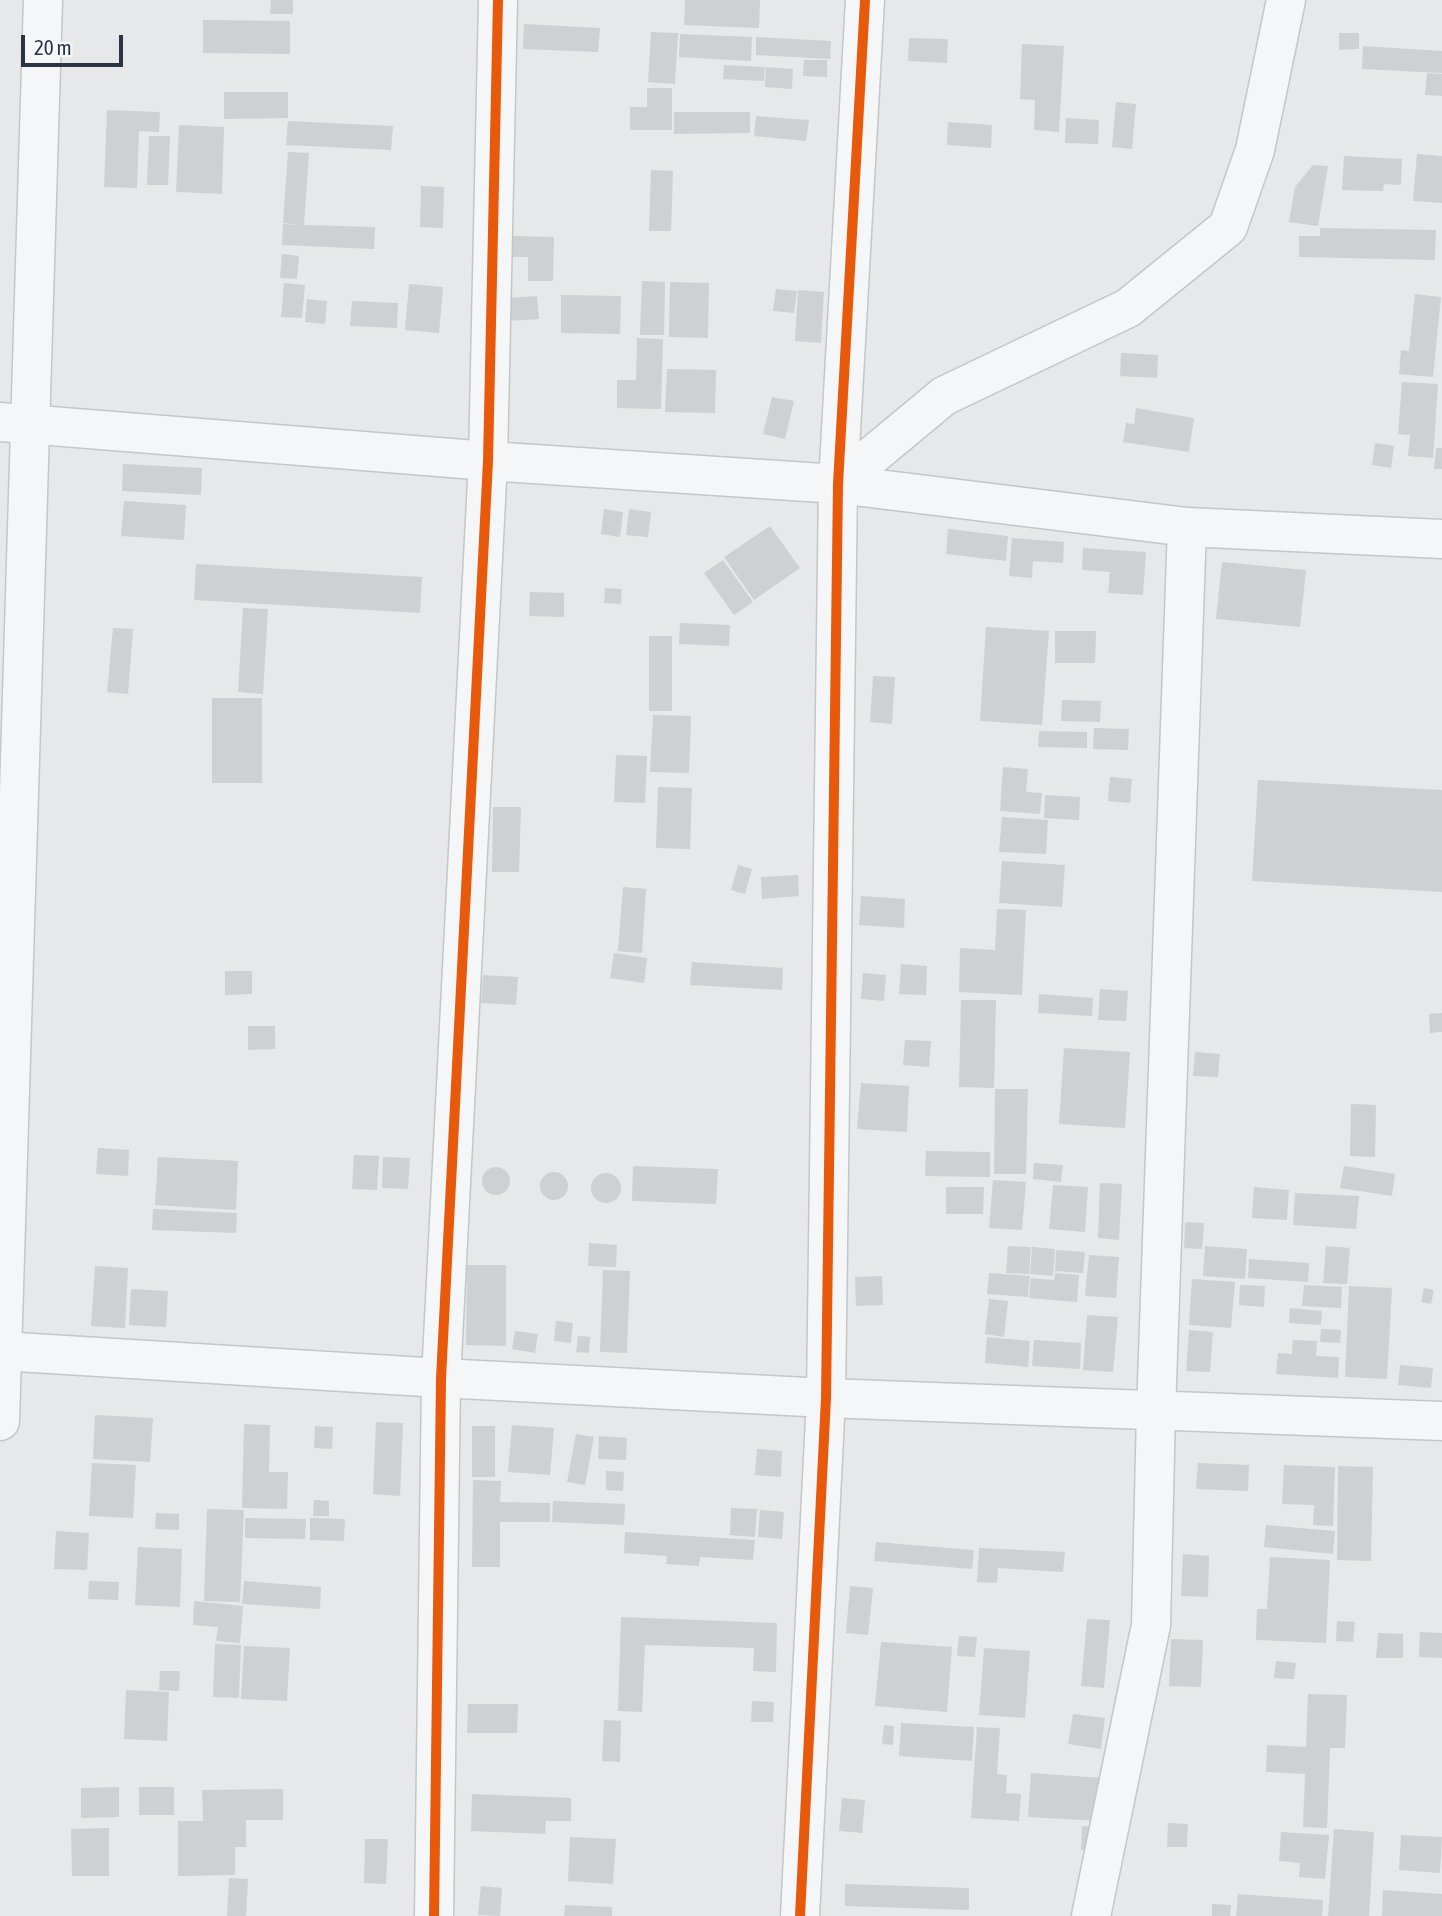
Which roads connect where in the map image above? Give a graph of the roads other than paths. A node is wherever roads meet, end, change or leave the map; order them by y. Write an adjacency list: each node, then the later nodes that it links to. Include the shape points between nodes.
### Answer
1 (44, 0): 5 (street)
2 (498, 0): 6 (street)
3 (865, 0): 7 (street)
4 (1286, 0): 7 (street, via 1255,150 1228,227 1128,309 944,396)
5 (15, 424): 6 (street); 10 (street)
6 (488, 461): 7 (street); 12 (street)
7 (838, 484): 8 (street); 13 (street)
8 (1187, 527): 9 (street); 14 (street)
9 (1442, 539)
10 (7, 958): 11 (street)
11 (1, 1352): 12 (street); 15 (street)
12 (441, 1378): 13 (street); 17 (street)
13 (826, 1398): 14 (street); 18 (street)
14 (1156, 1411): 16 (street); 19 (street, via 1151,1625)
15 (0, 1421)
16 (1442, 1421)
17 (434, 1916)
18 (800, 1916)
19 (1091, 1916)

